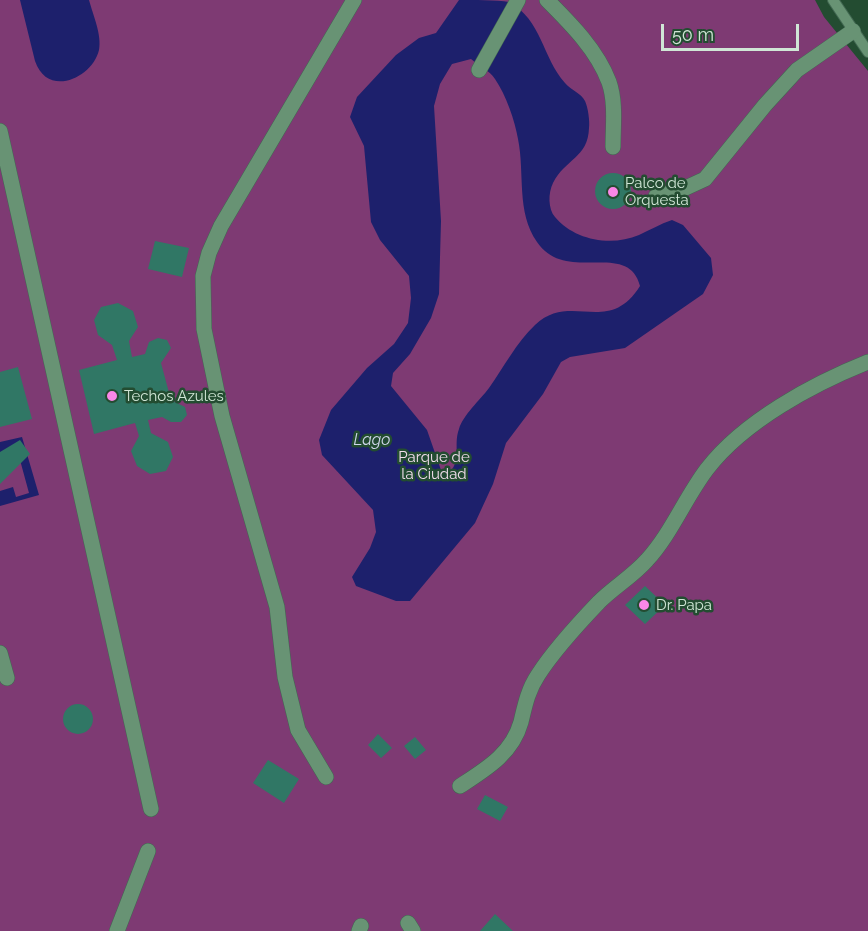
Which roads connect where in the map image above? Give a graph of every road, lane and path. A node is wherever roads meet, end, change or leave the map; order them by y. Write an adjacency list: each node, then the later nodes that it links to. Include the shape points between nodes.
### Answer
1 (354, 0): 14 (street, via 221,226 205,265 202,293 204,329 222,416 277,607 285,677 296,720)
2 (547, 0): 9 (street, via 584,40 610,83)
3 (833, 0): 5 (lane)
4 (518, 1): 7 (street)
5 (853, 31): 6 (lane); 10 (street, via 797,70 705,179)
6 (868, 52)
7 (479, 70)
8 (0, 131): 16 (street)
9 (613, 147)
10 (656, 196)
11 (868, 362): 15 (street, via 787,402 755,424 708,468 648,559 600,602 538,674 510,747 496,762)
12 (0, 652): 13 (street)
13 (7, 678)
14 (326, 777)
15 (460, 786)
16 (151, 809)
17 (148, 851): 18 (street)
18 (117, 931)

